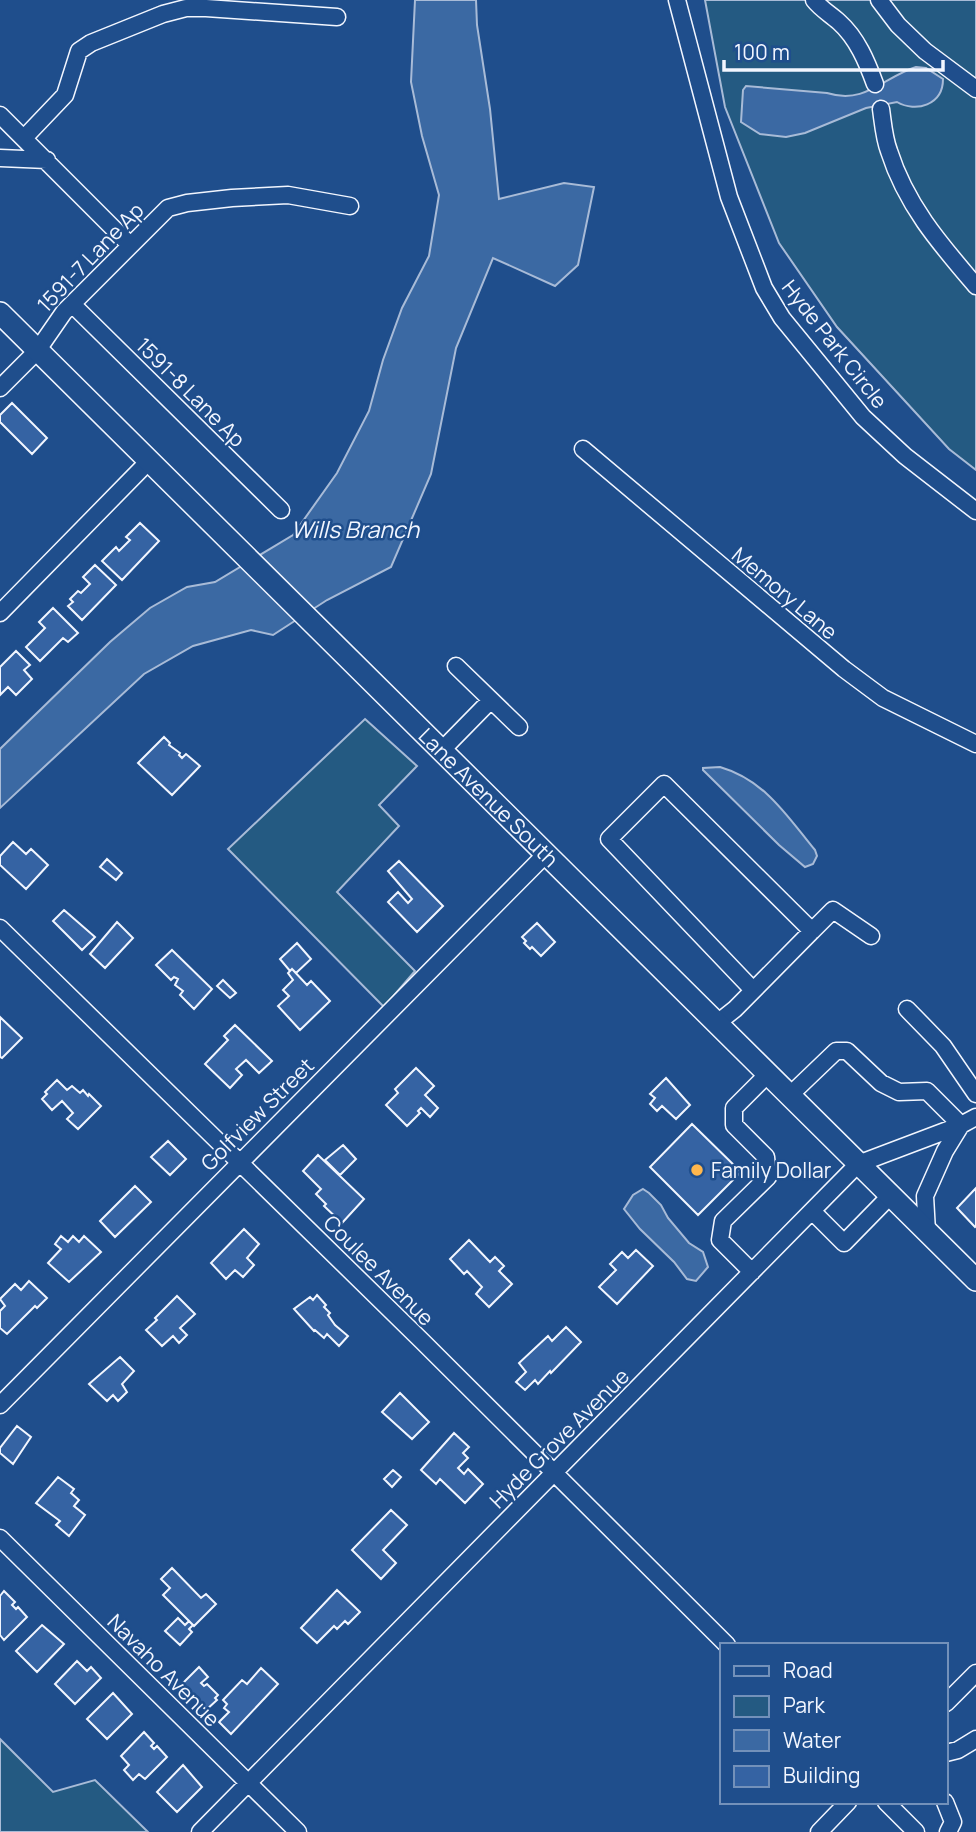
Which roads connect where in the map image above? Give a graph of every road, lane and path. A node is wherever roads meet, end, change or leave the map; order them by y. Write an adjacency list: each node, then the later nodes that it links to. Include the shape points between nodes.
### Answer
1 (677, 0): 22 (street, Hyde Park Circle, via 729,197 770,298 863,417)
2 (814, 0): 5 (street, via 854,40)
3 (879, 0): 6 (street, via 925,51)
4 (337, 18): 9 (street, via 206,8 163,14 79,51 65,95)
5 (875, 84)
6 (976, 89)
7 (881, 109): 14 (street, via 888,149 906,195 937,242)
8 (0, 115): 9 (street)
9 (24, 138): 11 (street)
10 (0, 158): 11 (street)
11 (47, 160): 13 (street)
12 (350, 206): 13 (street, 1591-7 Lane Ap, via 288,195 187,203 168,208)
13 (130, 245): 15 (street, 1591-7 Lane Ap)
14 (976, 286)
15 (72, 304): 17 (street, 1591-7 Lane Ap); 21 (street, 1591-8 Lane Ap)
16 (1, 316): 17 (main road, Lane Avenue South)
17 (37, 351): 18 (street, 1591-7 Lane Ap); 20 (main road, Lane Avenue South)
18 (0, 388)
19 (583, 450): 27 (street, Memory Lane, via 844,669 883,698)
20 (149, 461): 23 (street); 28 (main road, Lane Avenue South)
21 (281, 510)
22 (976, 511)
23 (0, 613)
24 (456, 666): 25 (street)
25 (491, 700): 26 (street); 28 (street)
26 (519, 727)
27 (976, 744)
28 (440, 751): 29 (main road, Lane Avenue South)
29 (545, 855): 35 (main road, Lane Avenue South); 41 (street, Golfview Street)
30 (0, 928): 41 (street, Coulee Avenue)
31 (812, 931): 32 (street, via 833,910); 33 (street); 33 (street, via 664,784 609,839)
32 (871, 936)
33 (753, 990): 35 (street)
34 (908, 1009): 37 (street, via 943,1046)
35 (716, 1024): 36 (main road, Lane Avenue South)
36 (767, 1074): 38 (main road, Lane Avenue South); 46 (street, via 734,1108 734,1125 766,1157 768,1177 723,1221 720,1240)
37 (976, 1094)
38 (789, 1096): 40 (street, via 836,1051 847,1051 881,1083 899,1093 927,1091); 42 (main road, Lane Avenue South)
39 (976, 1117): 40 (street, Hyde Grove Avenue)
40 (961, 1125): 42 (street, Hyde Grove Avenue); 45 (street, via 925,1196)
41 (239, 1161): 48 (street, Golfview Street); 49 (street, Coulee Avenue)
42 (858, 1164): 43 (main road, Lane Avenue South); 44 (street, Hyde Grove Avenue)
43 (890, 1196): 44 (street, via 844,1243); 45 (main road, Lane Avenue South)
44 (812, 1212): 46 (street, Hyde Grove Avenue)
45 (927, 1232): 47 (main road, Lane Avenue South)
46 (752, 1272): 49 (street, Hyde Grove Avenue)
47 (976, 1278)
48 (0, 1405)
49 (553, 1474): 51 (street, Coulee Avenue); 56 (street, Hyde Grove Avenue)
50 (0, 1538): 56 (street, Navaho Avenue)
51 (725, 1643)
52 (976, 1673): 53 (street)
53 (948, 1701)
54 (976, 1739): 55 (street)
55 (948, 1752)
56 (248, 1783): 60 (street, Hyde Grove Avenue); 61 (street, Navaho Avenue)
57 (846, 1804): 62 (street)
58 (888, 1804): 63 (street)
59 (947, 1804): 64 (street, via 953,1822)
60 (200, 1832)
61 (298, 1832)
62 (819, 1832)
63 (916, 1832)
64 (948, 1832)

